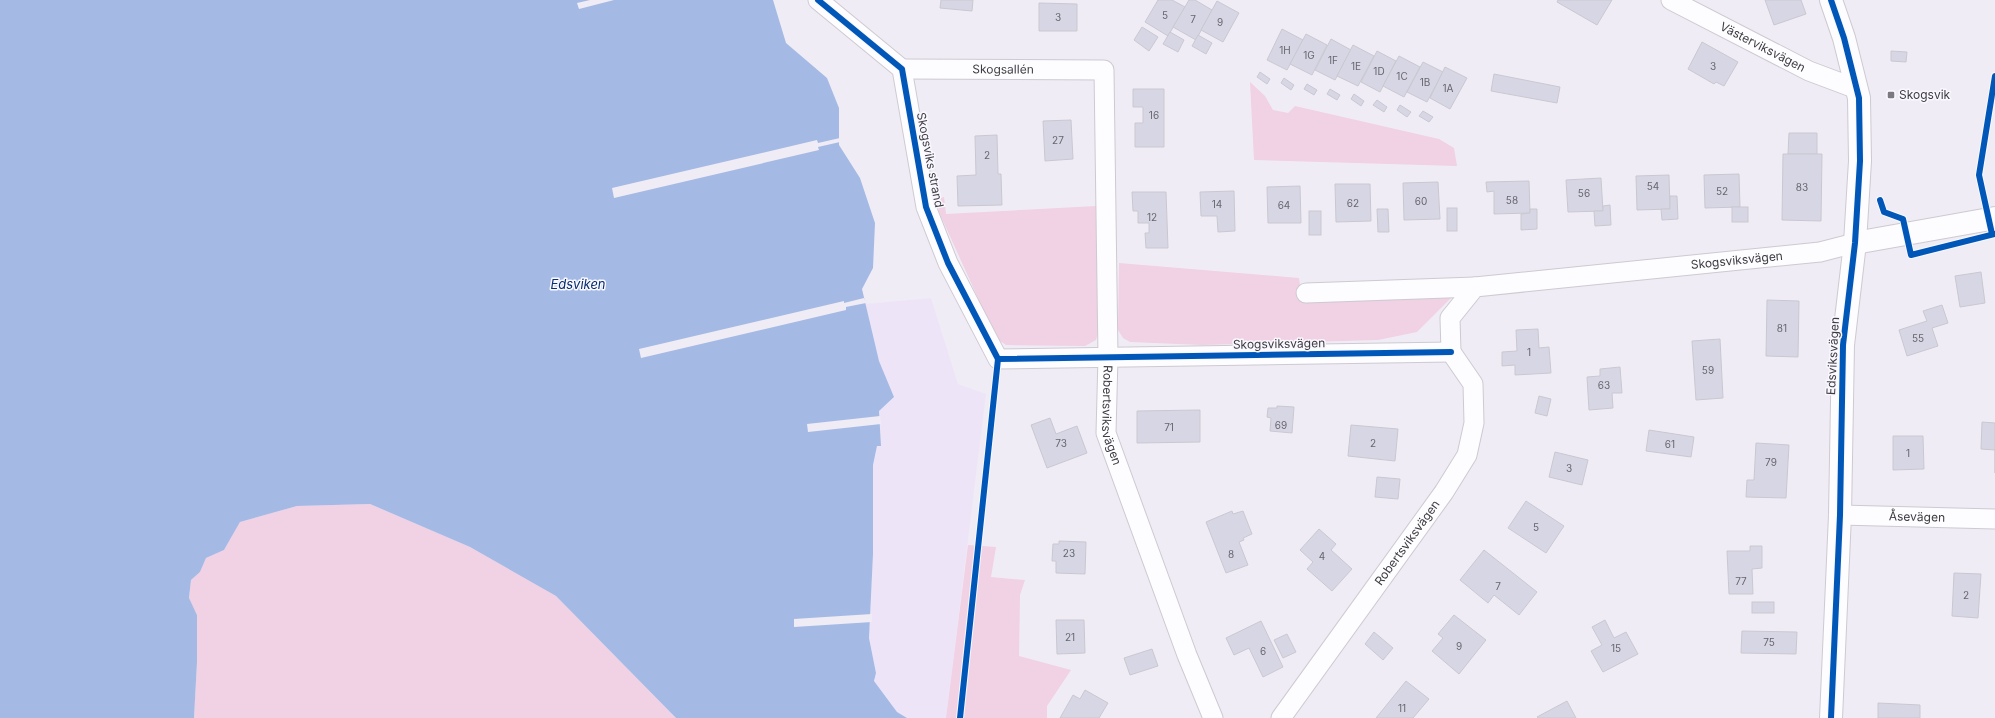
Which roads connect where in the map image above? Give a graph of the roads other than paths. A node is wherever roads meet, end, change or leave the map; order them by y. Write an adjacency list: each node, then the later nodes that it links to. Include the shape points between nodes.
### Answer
1 (818, 0): 4 (street)
2 (1671, 0): 6 (street, Västerviksvägen, via 1808,71)
3 (1831, 0): 6 (street, Edsviksvägen)
4 (902, 69): 5 (street, Skogsallén); 12 (street, Skogsviks strand, via 926,207 948,263 998,359)
5 (1104, 70): 12 (street, Robertsviksvägen)
6 (1857, 89): 8 (street, Edsviksvägen, via 1860,161)
7 (1995, 218): 8 (street, Skogsviksvägen)
8 (1855, 243): 9 (street, Skogsviksvägen, via 1820,252); 13 (street, Edsviksvägen, via 1843,345)
9 (1475, 287): 10 (street, Skogsviksvägen); 11 (street, via 1450,318)
10 (1306, 293)
11 (1451, 352): 12 (street, Skogsviksvägen); 16 (street, Robertsviksvägen, via 1473,384 1474,423 1467,455 1444,492)
12 (1108, 357): 15 (street, Robertsviksvägen, via 1106,433 1187,655)
13 (1840, 515): 14 (street, Åsevägen); 17 (street, Edsviksvägen)
14 (1995, 519)
15 (1213, 718)
16 (1281, 718)
17 (1831, 718)

